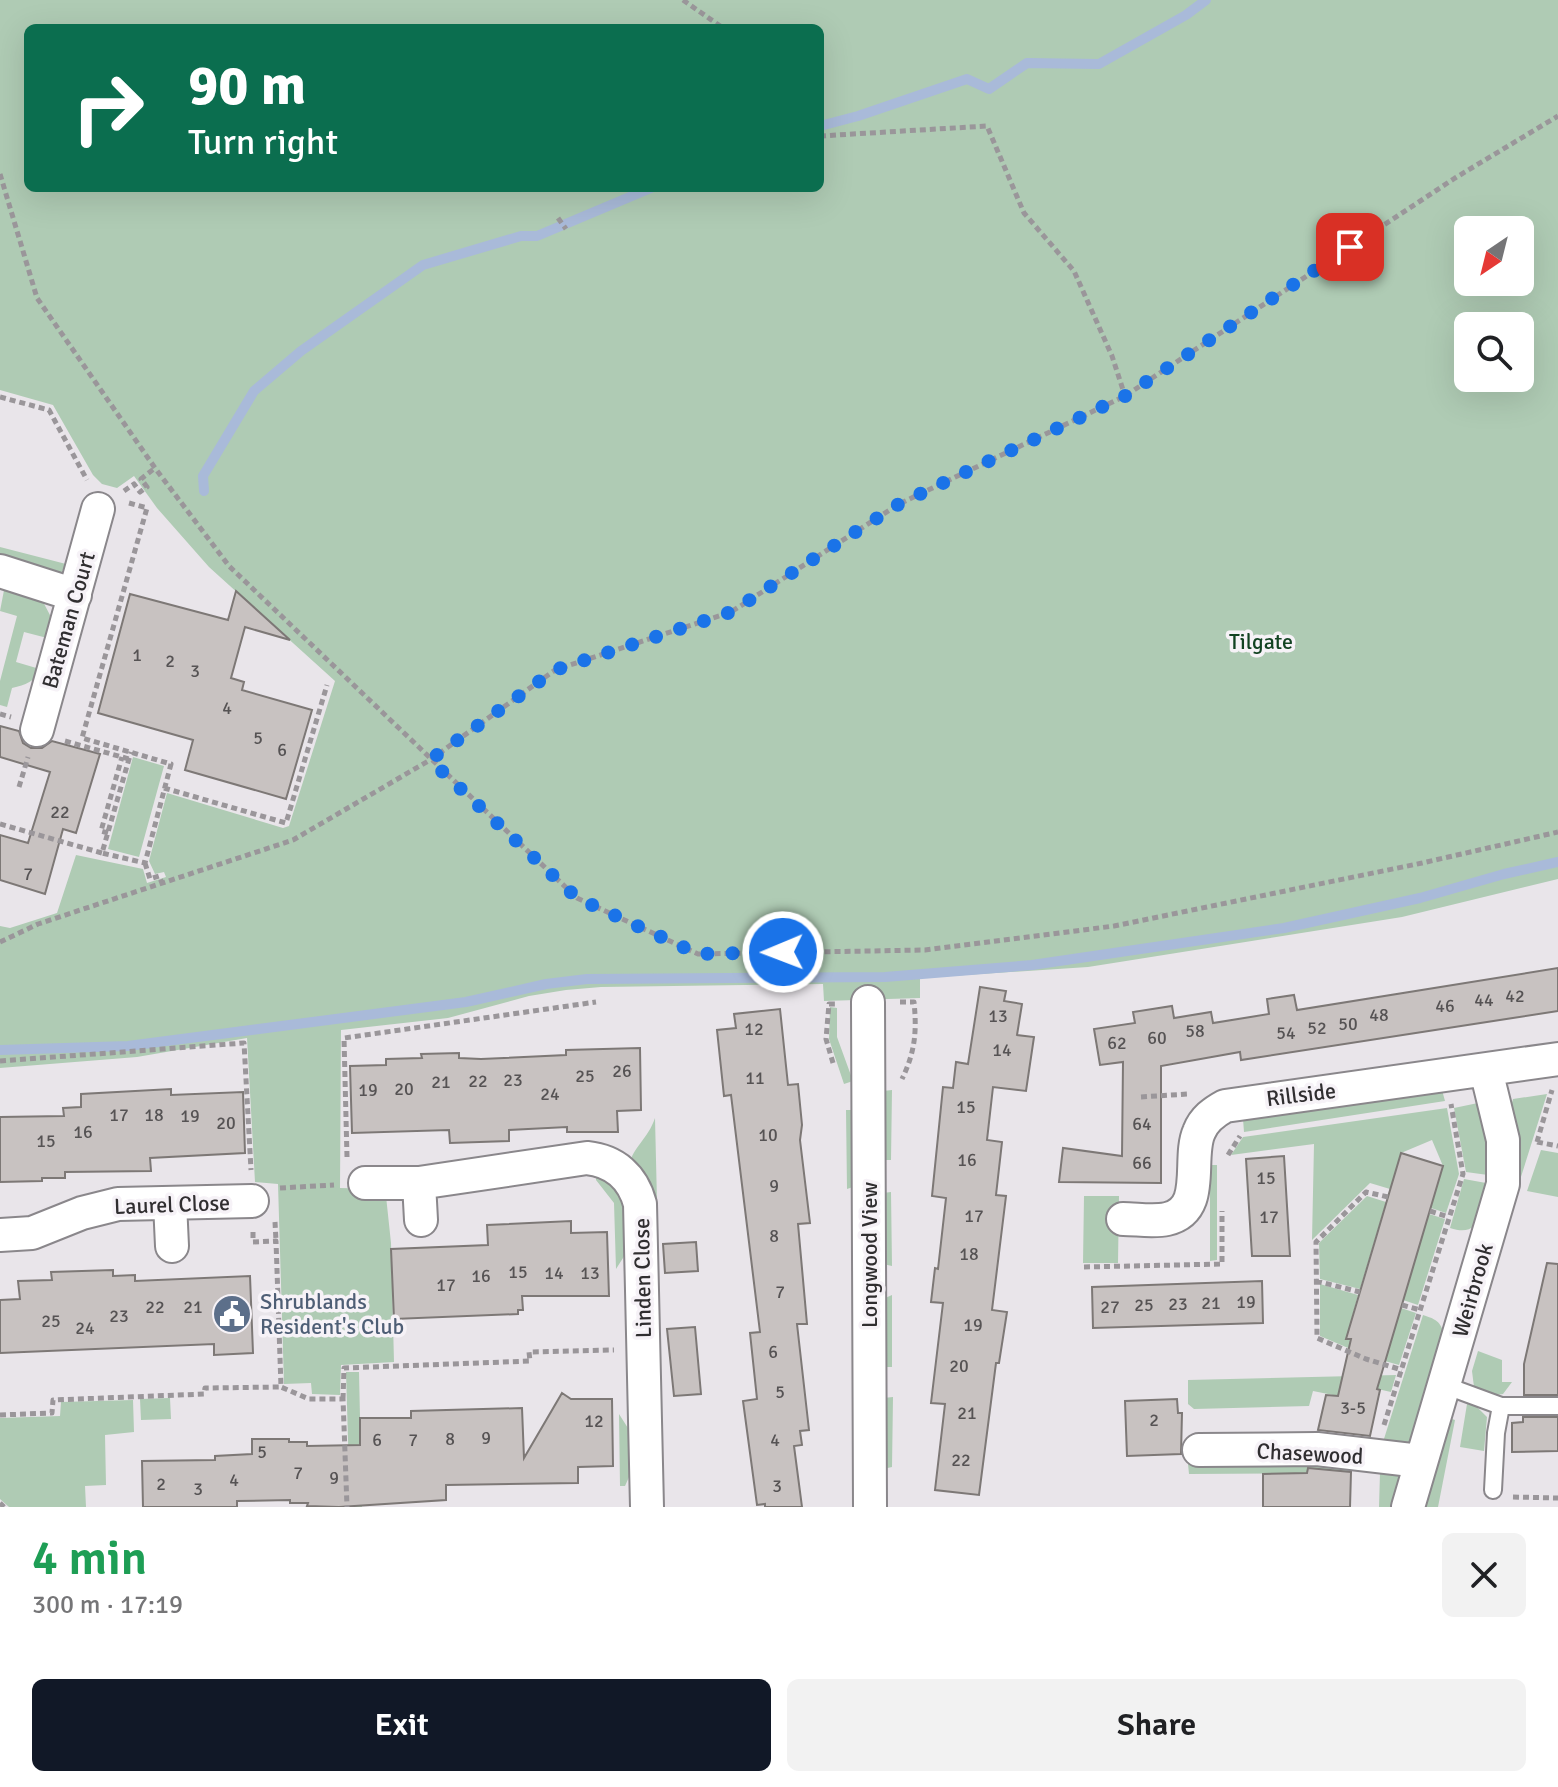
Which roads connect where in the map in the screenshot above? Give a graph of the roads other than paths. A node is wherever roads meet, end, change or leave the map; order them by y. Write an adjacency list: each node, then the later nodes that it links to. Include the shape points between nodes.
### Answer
1 (108, 500): 3 (street, Bateman Court)
2 (0, 571): 3 (street)
3 (75, 595): 4 (street, Bateman Court)
4 (37, 730)
5 (868, 1002): 23 (street, Longwood View)
6 (1558, 1059): 7 (street, Rillside)
7 (1489, 1084): 12 (street, Rillside, via 1225,1106 1199,1131 1194,1188 1183,1210 1165,1220); 16 (street, Weirbrook, via 1503,1140 1503,1184)
8 (419, 1183): 9 (street, Linden Close); 13 (street); 22 (street, Linden Close, via 587,1158 611,1164 631,1181 640,1204)
9 (357, 1184)
10 (252, 1196): 11 (street, Laurel Close)
11 (170, 1203): 14 (street, Laurel Close, via 118,1204 32,1233); 15 (street)
12 (1123, 1219)
13 (421, 1220)
14 (0, 1235)
15 (172, 1246)
16 (1444, 1385): 17 (lane); 20 (street, Weirbrook)
17 (1501, 1406): 18 (lane); 21 (lane)
18 (1558, 1406)
19 (1199, 1450): 20 (street, Chasewood, via 1317,1449)
20 (1420, 1461): 24 (street, Weirbrook)
21 (1493, 1490)
22 (647, 1507)
23 (870, 1507)
24 (1408, 1507)

